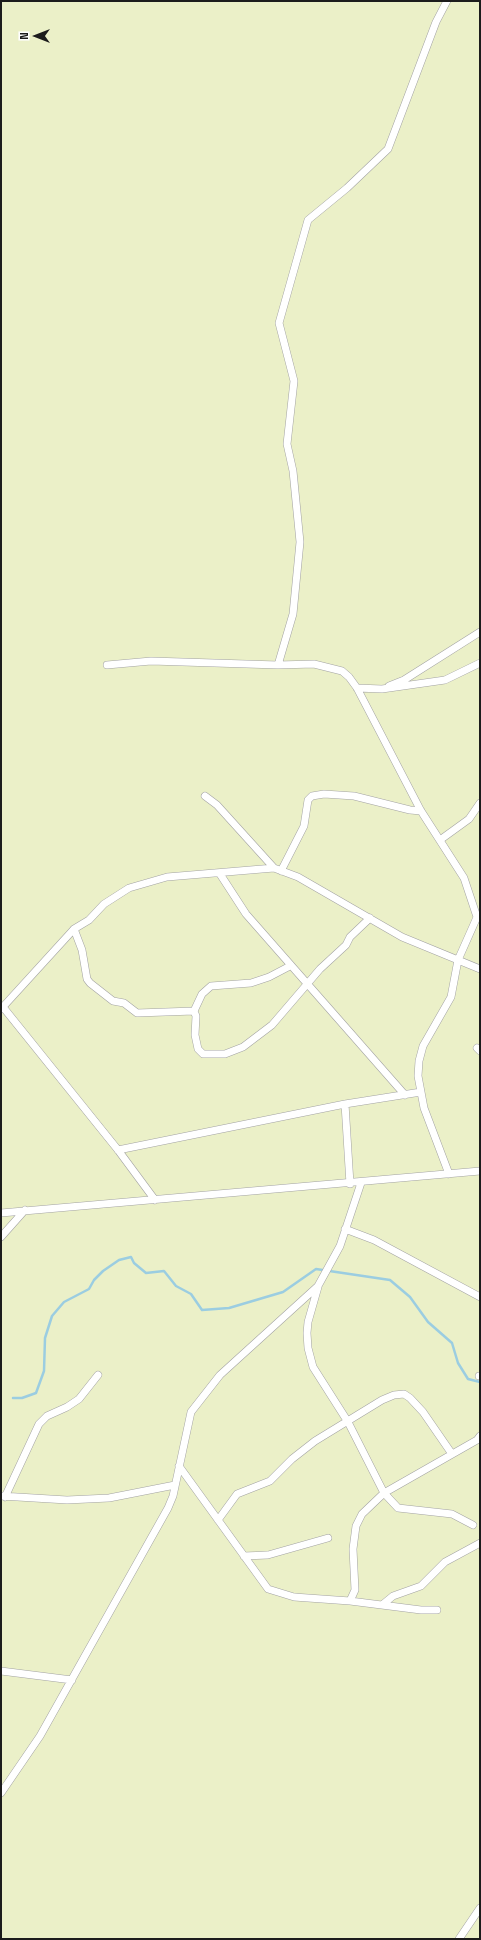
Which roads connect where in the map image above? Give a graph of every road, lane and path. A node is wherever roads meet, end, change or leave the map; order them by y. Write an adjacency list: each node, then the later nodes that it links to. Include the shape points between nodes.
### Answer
1 (447, 1): 4 (street, via 436,22 388,149 308,220 279,322 294,381 287,444 293,471 300,542 293,614)
2 (480, 632): 7 (street, via 404,680)
3 (480, 663): 7 (street, via 445,680)
4 (278, 665): 5 (street, via 151,660); 6 (street, via 314,664 342,671 350,677)
5 (107, 666)
6 (357, 688): 7 (street); 10 (street)
7 (382, 690)
8 (205, 796): 12 (street, via 217,805)
9 (480, 803): 11 (street, via 469,819)
10 (420, 811): 11 (street); 12 (street, via 354,796 312,796 308,800 304,826)
11 (440, 840): 14 (street, via 464,878)
12 (277, 870): 13 (street); 15 (street, via 298,876)
13 (220, 874): 16 (street, via 167,877 129,888 104,904 89,920); 18 (street, via 246,914)
14 (478, 915): 17 (street)
15 (370, 918): 17 (street, via 402,937); 20 (street)
16 (74, 929): 21 (street); 22 (street, via 82,950 88,981 113,1001 124,1003 137,1013)
17 (458, 960): 19 (street); 23 (street, via 451,997 423,1046 418,1076)
18 (290, 966): 20 (street); 22 (street, via 251,983 210,986 202,994)
19 (480, 969)
20 (307, 985): 22 (street, via 272,1024 244,1047 225,1054 203,1054 198,1049); 24 (street)
21 (2, 1008): 26 (street)
22 (194, 1011)
23 (421, 1092): 24 (street); 28 (street, via 424,1108)
24 (405, 1095): 25 (street)
25 (345, 1104): 26 (street); 30 (street)
26 (118, 1150): 31 (street)
27 (480, 1171): 28 (street)
28 (449, 1174): 29 (street)
29 (360, 1183): 30 (street); 34 (street)
30 (350, 1184): 31 (street)
31 (155, 1200): 32 (street)
32 (25, 1210): 33 (street); 35 (street)
33 (1, 1212)
34 (345, 1229): 36 (street, via 340,1246); 37 (street, via 374,1240)
35 (1, 1237)
36 (318, 1286): 39 (street, via 308,1322 308,1348 313,1367); 42 (street, via 220,1376 191,1412)
37 (480, 1297)
38 (98, 1375): 45 (street, via 79,1399 47,1416 39,1424)
39 (348, 1422): 41 (street, via 382,1400 404,1394 424,1412); 44 (street); 46 (street, via 315,1441 270,1481 237,1494)
40 (480, 1436): 41 (street)
41 (452, 1454): 44 (street)
42 (179, 1466): 43 (street); 46 (street)
43 (175, 1485): 45 (street, via 109,1498 68,1500); 55 (street, via 168,1508)
44 (384, 1493): 47 (street, via 398,1508 452,1514); 51 (street, via 362,1514 356,1526 353,1548 355,1590)
45 (3, 1496)
46 (218, 1520): 50 (street)
47 (473, 1526)
48 (328, 1538): 50 (street, via 268,1555)
49 (480, 1543): 52 (street, via 445,1562 421,1586 393,1596)
50 (244, 1556): 51 (street, via 268,1589 294,1597)
51 (350, 1601): 52 (street)
52 (382, 1605): 53 (street)
53 (437, 1610)
54 (1, 1671): 55 (street)
55 (72, 1680): 56 (street, via 40,1736)
56 (1, 1793)
57 (480, 1908): 58 (street)
58 (460, 1939)

